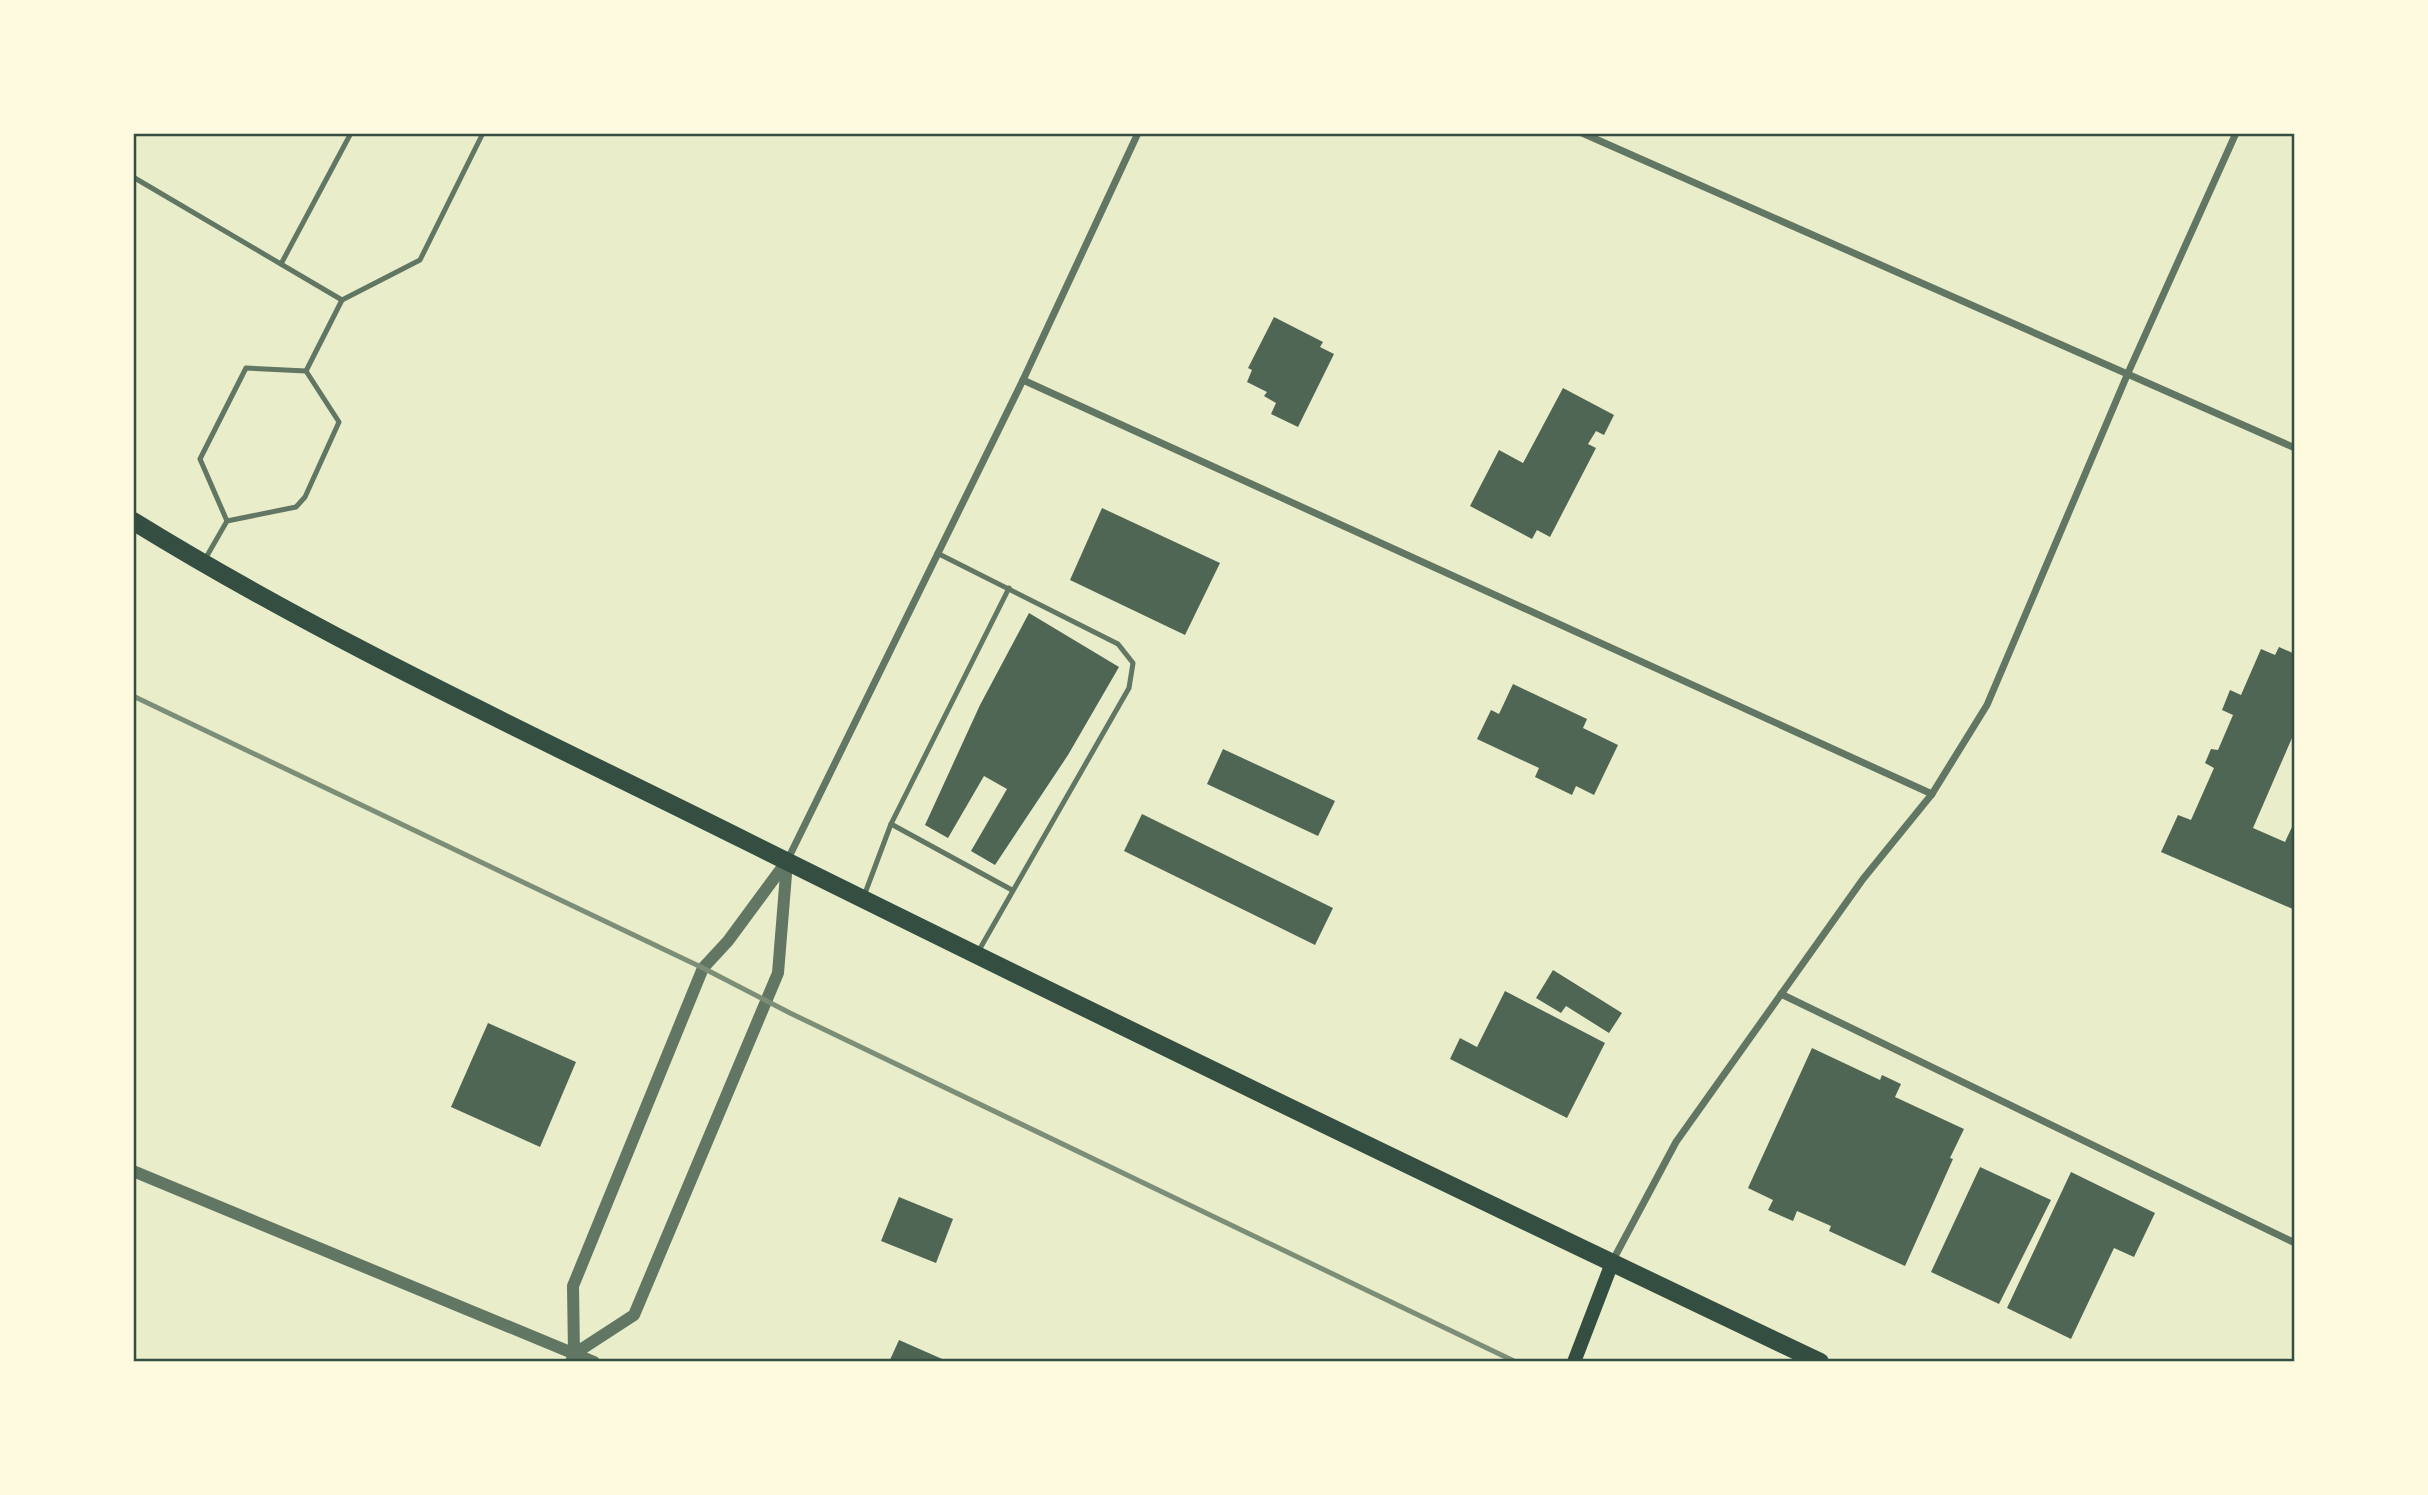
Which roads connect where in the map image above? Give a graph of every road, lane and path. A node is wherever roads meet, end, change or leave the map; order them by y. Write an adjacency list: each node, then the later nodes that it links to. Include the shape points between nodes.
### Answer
1 (351, 133): 7 (lane)
2 (483, 133): 8 (lane, via 421,260)
3 (1138, 133): 11 (street)
4 (1582, 133): 10 (street)
5 (2235, 133): 10 (street)
6 (133, 177): 7 (lane)
7 (281, 264): 8 (lane)
8 (342, 300): 9 (lane)
9 (306, 371): 14 (lane, via 339,422 305,497 296,507); 14 (lane, via 246,368 200,459)
10 (2128, 373): 12 (street); 18 (street, via 1987,705)
11 (1023, 380): 15 (street); 18 (street)
12 (2295, 449)
13 (133, 521): 16 (main road)
14 (227, 521): 16 (lane)
15 (937, 553): 17 (lane); 20 (street)
16 (203, 564): 20 (main road, via 318,628)
17 (1009, 588): 19 (lane); 21 (lane, via 1118,644 1133,663 1129,688)
18 (1932, 794): 24 (street, via 1863,878)
19 (891, 824): 21 (lane); 22 (lane)
20 (787, 861): 22 (main road); 28 (street, via 703,968 573,1286); 28 (street, via 778,973 634,1315)
21 (1012, 890): 23 (lane)
22 (862, 900): 23 (main road)
23 (976, 955): 27 (main road)
24 (1782, 994): 26 (street); 27 (street, via 1676,1142)
25 (133, 1171): 28 (street)
26 (2295, 1243)
27 (1612, 1263): 30 (main road); 31 (main road)
28 (573, 1358): 29 (street)
29 (594, 1362)
30 (1574, 1362)
31 (1820, 1362)

